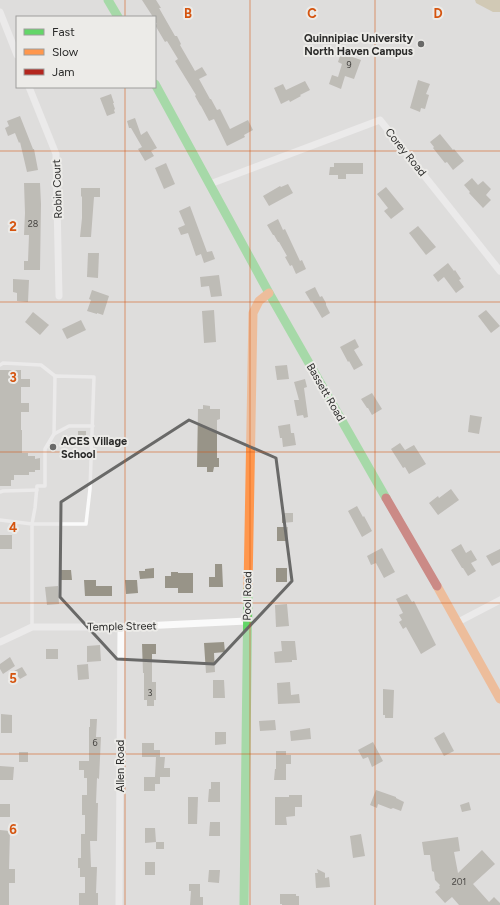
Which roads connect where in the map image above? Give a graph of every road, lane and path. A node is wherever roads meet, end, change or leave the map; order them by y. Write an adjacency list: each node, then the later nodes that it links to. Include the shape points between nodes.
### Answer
1 (108, 0): 3 (street)
2 (0, 12): 4 (street)
3 (117, 16)
4 (16, 52)
5 (156, 86): 7 (street, Bassett Road)
6 (30, 88): 10 (street, Robin Court, via 56,154)
7 (210, 184): 8 (street, Corey Road, via 380,120); 9 (street, Bassett Road)
8 (500, 270)
9 (269, 293): 20 (street, Pool Road, via 258,301 254,313); 21 (street, Bassett Road)
10 (60, 296)
11 (0, 365): 12 (lane, via 41,364)
12 (54, 376): 13 (lane, via 94,377); 14 (lane)
13 (93, 426): 14 (lane, via 69,426); 18 (lane, via 86,524)
14 (54, 434): 15 (lane, via 45,448 45,486 38,486)
15 (37, 490): 16 (lane); 18 (lane)
16 (0, 492)
17 (0, 520): 18 (lane)
18 (32, 524): 22 (lane)
19 (500, 600): 21 (street)
20 (247, 621): 23 (street, Temple Street); 27 (street, Pool Road)
21 (458, 622): 25 (street, Bassett Road)
22 (32, 627): 23 (street, Temple Street); 24 (street, Temple Street)
23 (121, 627): 26 (street, Allen Road)
24 (0, 642)
25 (500, 699)
26 (119, 905)
27 (244, 905)

